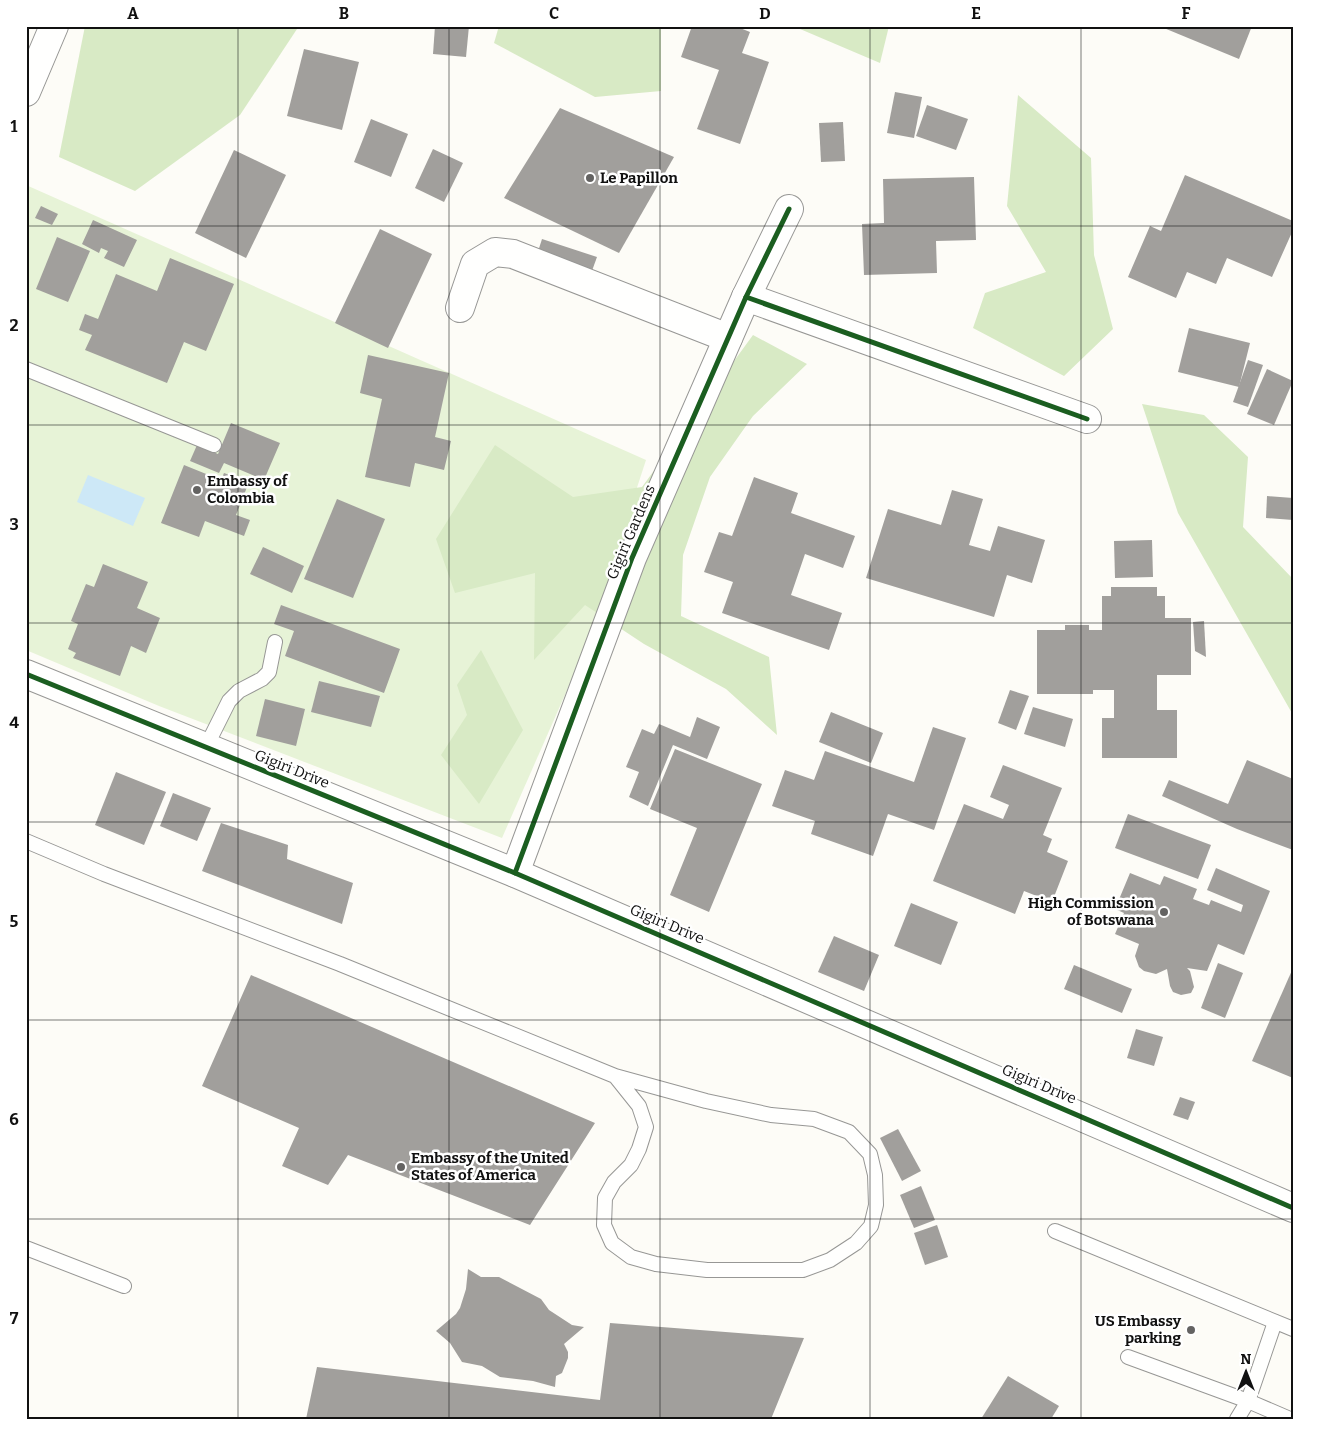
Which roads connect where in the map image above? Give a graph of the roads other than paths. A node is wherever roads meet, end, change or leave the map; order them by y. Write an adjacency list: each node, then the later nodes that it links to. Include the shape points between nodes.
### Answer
1 (54, 26): 2 (street)
2 (26, 92)
3 (789, 209): 4 (street, Gigiri Gardens)
4 (746, 297): 6 (street, Gigiri Gardens); 8 (street)
5 (460, 308): 6 (street, via 475,264 495,252 513,254)
6 (728, 338): 14 (street, Gigiri Gardens, via 632,558)
7 (26, 369): 9 (lane)
8 (1086, 419)
9 (214, 445)
10 (275, 642): 12 (lane, via 269,672 238,691 229,701)
11 (26, 674): 12 (street, Gigiri Drive)
12 (206, 747): 14 (street, Gigiri Drive)
13 (26, 841): 15 (lane)
14 (515, 872): 16 (street, Gigiri Drive)
15 (615, 1076): 15 (lane, via 640,1106 646,1127 631,1165 614,1182 605,1198 604,1225 612,1243 631,1256 656,1264 707,1270 803,1270 830,1260 856,1243 871,1226 876,1205 875,1175 870,1154 848,1132 814,1119 752,1111)
16 (1293, 1208)
17 (1056, 1231): 20 (lane)
18 (26, 1248): 19 (lane)
19 (124, 1286)
20 (1275, 1322): 21 (lane); 23 (lane)
21 (1293, 1329)
22 (1128, 1357): 23 (lane)
23 (1248, 1401): 24 (lane); 25 (lane)
24 (1237, 1419)
25 (1290, 1419)

